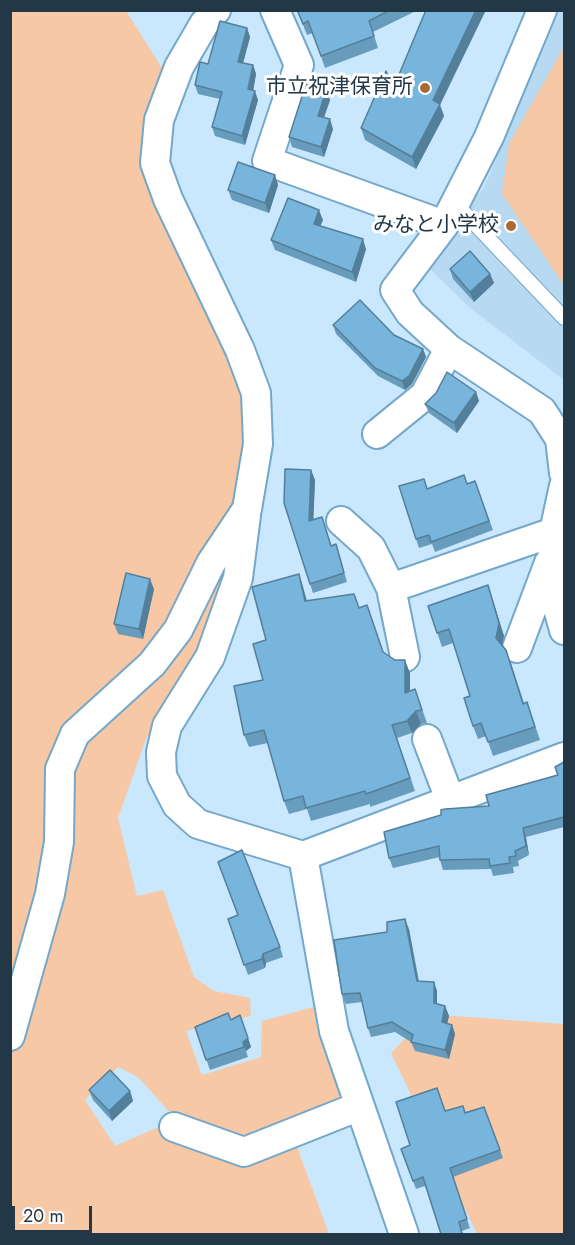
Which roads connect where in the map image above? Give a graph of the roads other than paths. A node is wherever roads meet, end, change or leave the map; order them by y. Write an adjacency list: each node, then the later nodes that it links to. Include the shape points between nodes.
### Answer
1 (216, 10): 10 (street, via 179,67 159,120 155,163 256,393 258,444)
2 (275, 10): 4 (street, via 299,66 267,161)
3 (542, 10): 4 (street, via 489,137)
4 (449, 214): 5 (lane); 6 (street, via 395,290 410,313)
5 (564, 318)
6 (449, 349): 7 (street, via 425,395); 8 (street, via 542,411 560,439)
7 (377, 434)
8 (564, 473)
9 (564, 486): 12 (street)
10 (247, 510): 20 (street, via 238,578 210,657 167,726 161,752 162,776 177,806 198,824); 21 (street, via 211,563 178,630 152,664 75,734 60,769 59,842 50,894)
11 (341, 521): 13 (street, via 371,548)
12 (553, 544): 13 (street); 14 (street, via 551,583); 15 (street)
13 (391, 588): 16 (street)
14 (564, 630)
15 (517, 648)
16 (405, 657)
17 (427, 739): 19 (street)
18 (564, 757): 19 (street)
19 (451, 802): 20 (street)
20 (303, 856): 22 (street, via 334,1031)
21 (10, 1036)
22 (359, 1104): 23 (street, via 244,1152); 24 (street)
23 (174, 1126)
24 (404, 1234)

